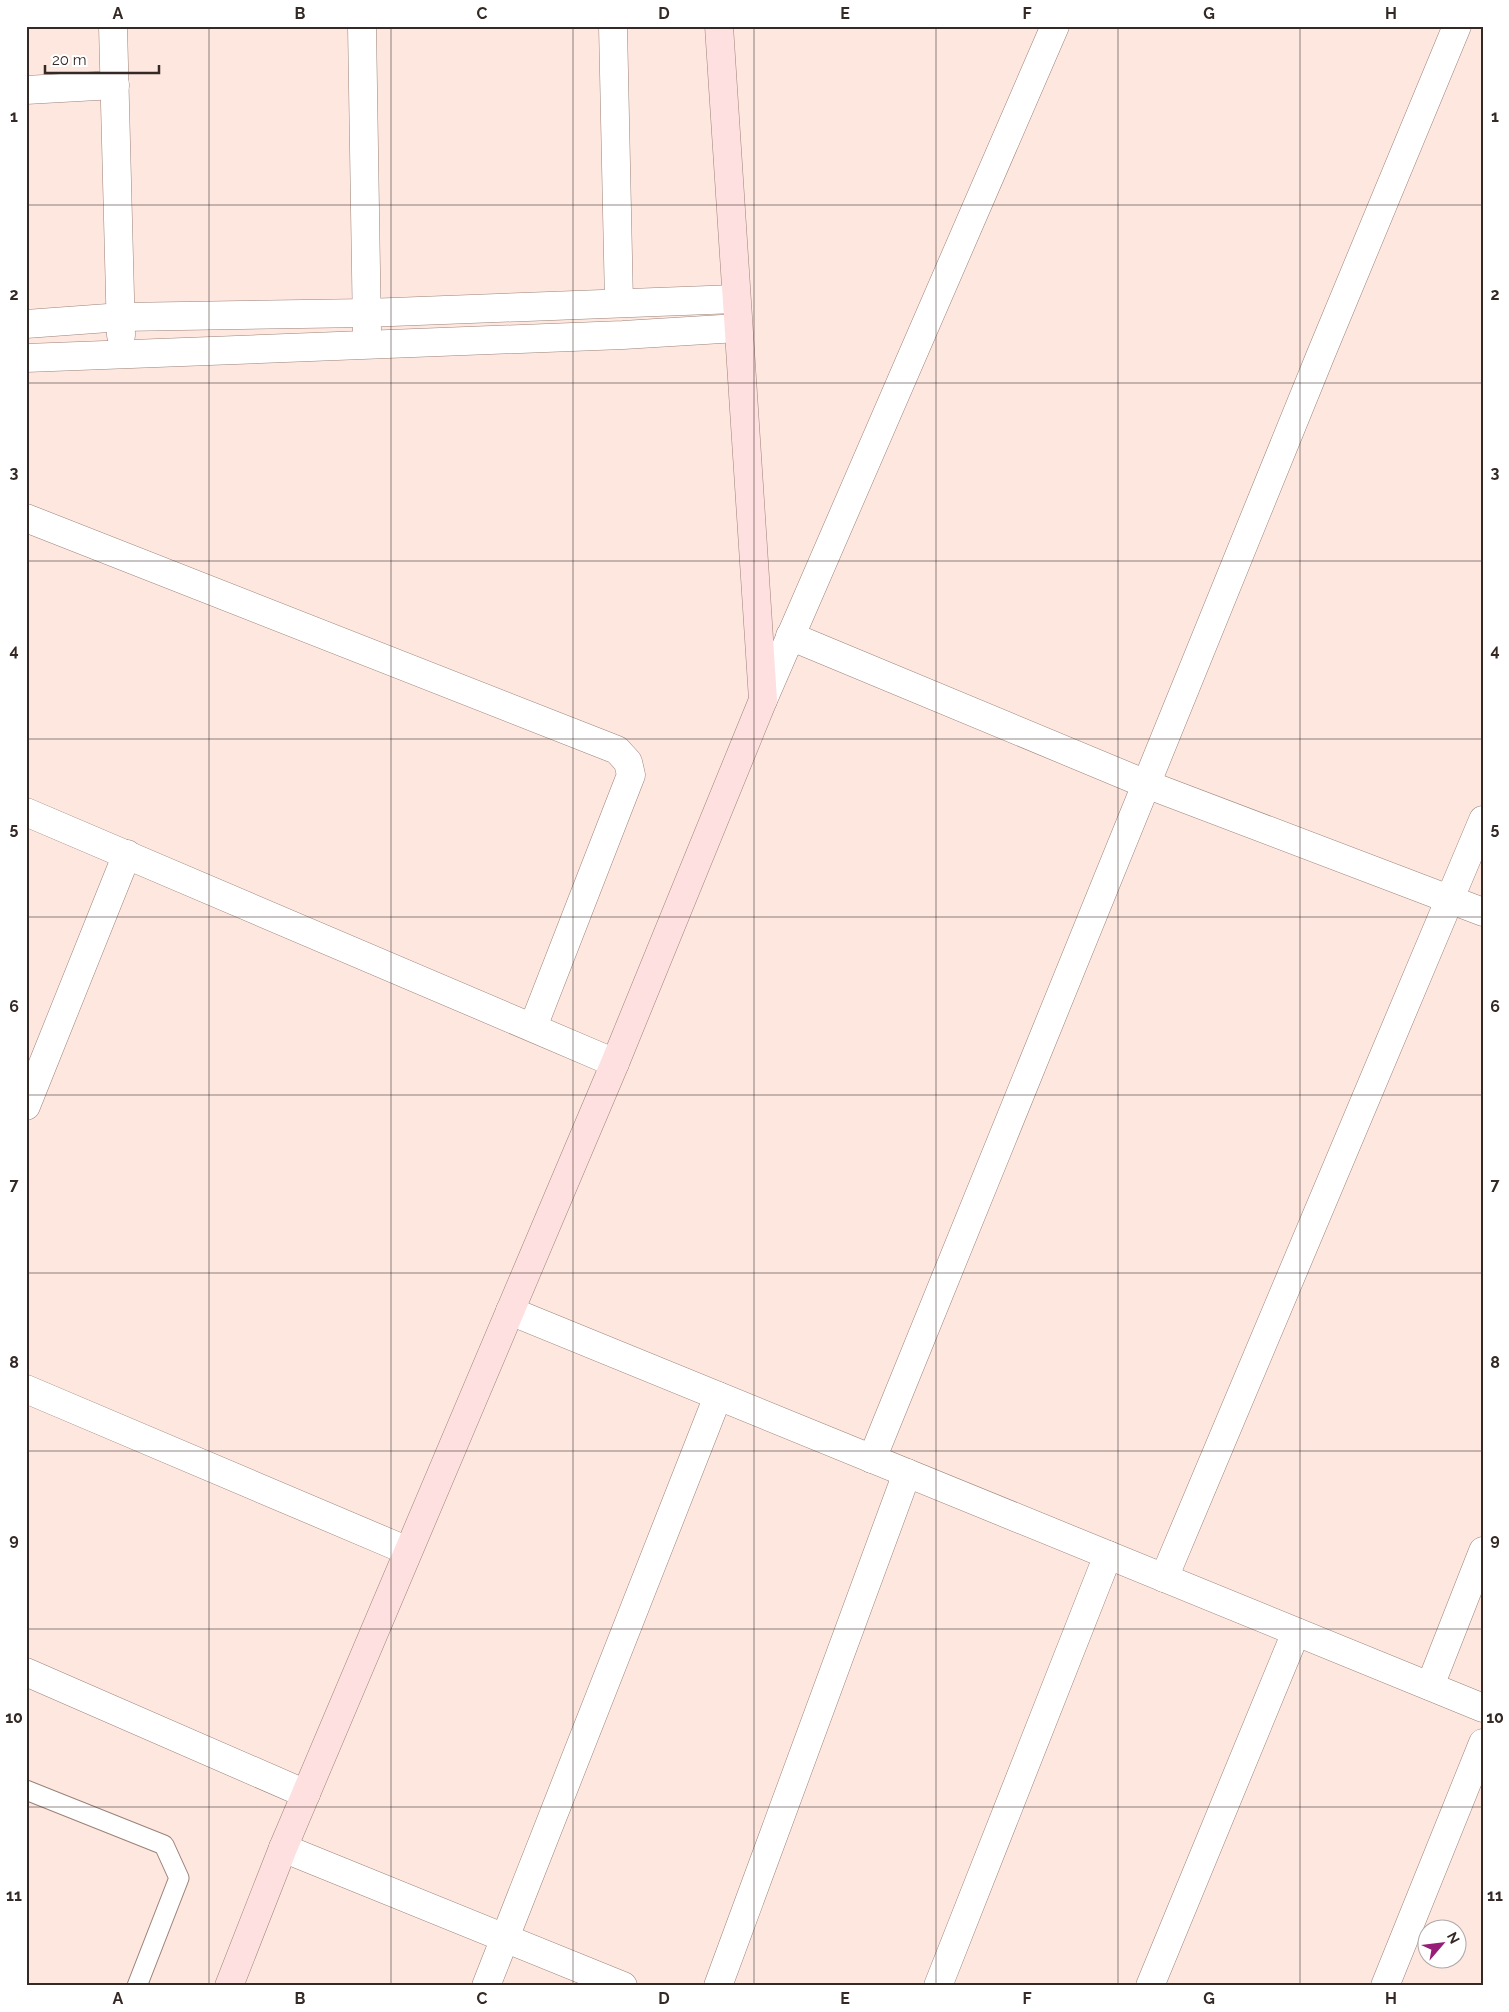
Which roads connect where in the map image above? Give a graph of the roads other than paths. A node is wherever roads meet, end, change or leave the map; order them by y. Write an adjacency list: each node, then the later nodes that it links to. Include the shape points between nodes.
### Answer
1 (113, 26): 7 (street)
2 (362, 26): 11 (street)
3 (613, 26): 10 (street)
4 (719, 26): 9 (street)
5 (1055, 26): 19 (street)
6 (1457, 26): 21 (street)
7 (114, 85): 8 (street); 12 (street)
8 (26, 90)
9 (736, 299): 10 (street); 14 (street)
10 (619, 303): 11 (street)
11 (366, 314): 12 (street); 15 (street)
12 (122, 318): 13 (street); 16 (street)
13 (26, 324)
14 (738, 328): 15 (street); 20 (street)
15 (368, 346): 16 (street)
16 (121, 355): 17 (street)
17 (26, 358)
18 (26, 518): 27 (street, via 616,750 628,762 631,775)
19 (790, 636): 20 (street); 21 (street)
20 (762, 700): 28 (street)
21 (1146, 784): 25 (street); 33 (street)
22 (26, 812): 24 (street)
23 (1483, 820): 25 (street)
24 (127, 854): 27 (street); 29 (street)
25 (1450, 900): 26 (street); 38 (street)
26 (1483, 912)
27 (533, 1027): 28 (street)
28 (615, 1063): 30 (street)
29 (26, 1106)
30 (510, 1311): 32 (street); 35 (street)
31 (26, 1389): 35 (street)
32 (718, 1396): 33 (street); 47 (street)
33 (872, 1459): 34 (street)
34 (908, 1473): 37 (street); 52 (street)
35 (408, 1551): 45 (street)
36 (1483, 1551): 41 (street)
37 (1108, 1555): 38 (street); 53 (street)
38 (1164, 1578): 39 (street)
39 (1296, 1632): 41 (street); 54 (street)
40 (26, 1672): 45 (street)
41 (1430, 1686): 42 (street)
42 (1483, 1708)
43 (1483, 1743): 55 (street)
44 (26, 1790): 48 (lane, via 164,1845 179,1878)
45 (306, 1794): 46 (street)
46 (283, 1848): 47 (street); 49 (street)
47 (505, 1938): 50 (street); 51 (street)
48 (137, 1986)
49 (229, 1986)
50 (486, 1986)
51 (623, 1986)
52 (718, 1986)
53 (938, 1986)
54 (1150, 1986)
55 (1385, 1986)

